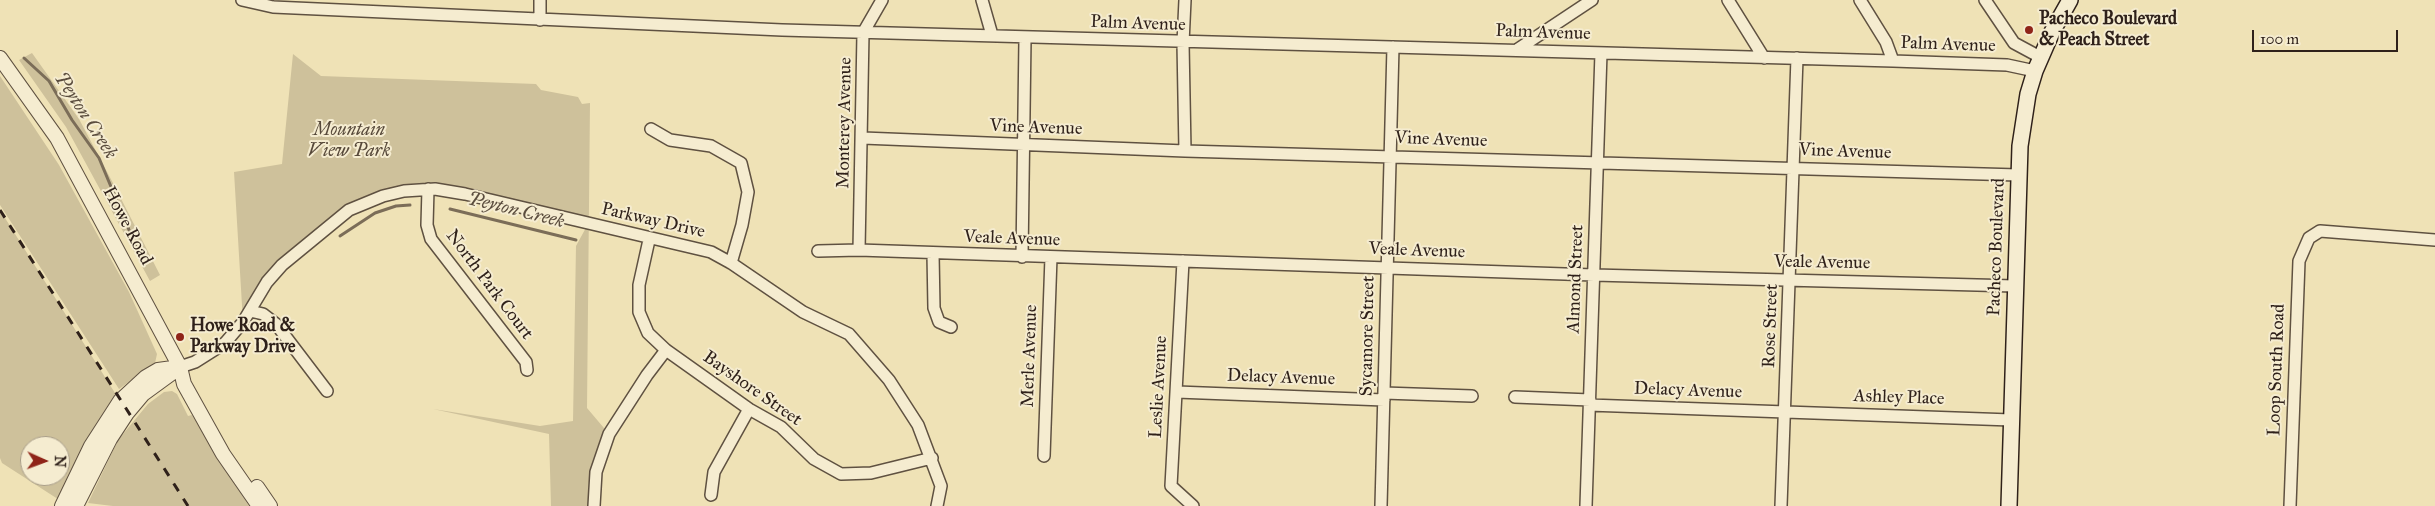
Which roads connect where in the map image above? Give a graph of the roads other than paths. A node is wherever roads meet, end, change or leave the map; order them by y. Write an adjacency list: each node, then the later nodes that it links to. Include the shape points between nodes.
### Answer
1 (242, 0): 11 (street, Palm Avenue, via 263,6)
2 (540, 0): 11 (street)
3 (882, 0): 12 (street, Monterey Avenue)
4 (982, 0): 13 (street)
5 (1185, 0): 15 (street)
6 (1592, 0): 17 (street)
7 (1728, 0): 20 (street)
8 (1860, 0): 22 (street, via 1886,42)
9 (1986, 0): 23 (street, via 2014,43)
10 (2070, 0): 23 (main road, Pacheco Boulevard)
11 (540, 20): 12 (street, Palm Avenue)
12 (864, 33): 13 (street, Palm Avenue); 25 (street, Monterey Avenue)
13 (992, 35): 14 (street, Palm Avenue)
14 (1025, 38): 15 (street, Palm Avenue); 26 (street)
15 (1183, 43): 16 (street, Palm Avenue); 27 (street)
16 (1392, 47): 17 (street, Palm Avenue); 28 (street, Sycamore Street)
17 (1518, 49): 18 (street, Palm Avenue)
18 (1601, 53): 20 (street, Palm Avenue); 29 (street, Almond Street)
19 (0, 58): 49 (street, Howe Road, via 66,155)
20 (1764, 58): 21 (street, Palm Avenue)
21 (1798, 58): 22 (street, Palm Avenue); 30 (street, Rose Street)
22 (1893, 61): 23 (street, Palm Avenue)
23 (2038, 64): 31 (main road, Pacheco Boulevard, via 2023,120)
24 (651, 129): 41 (street, via 670,140 711,146 741,163 748,192)
25 (863, 138): 26 (street, Vine Avenue); 35 (street, Monterey Avenue)
26 (1024, 145): 27 (street, Vine Avenue); 38 (street)
27 (1185, 151): 28 (street, Vine Avenue)
28 (1388, 156): 29 (street, Vine Avenue); 42 (street, Sycamore Street)
29 (1598, 162): 30 (street, Vine Avenue); 43 (street, Almond Street)
30 (1794, 168): 31 (street, Vine Avenue); 44 (street, Rose Street)
31 (2018, 175): 45 (main road, Pacheco Boulevard)
32 (428, 189): 33 (street, Parkway Drive, via 465,194); 46 (street, Parkway Drive, via 384,196 349,210 282,265 267,282); 50 (street, North Park Court, via 427,224 431,239 526,362)
33 (649, 240): 41 (street, Parkway Drive, via 711,252); 48 (street, Bayshore Street, via 639,285 639,312 648,333)
34 (2435, 240): 74 (street, Loop South Road, via 2320,231 2309,238 2299,261)
35 (859, 250): 36 (street, Veale Avenue); 37 (street, Veale Avenue)
36 (818, 251)
37 (933, 254): 38 (street, Veale Avenue); 47 (street, via 934,308 939,322)
38 (1022, 257): 39 (street, Veale Avenue)
39 (1051, 257): 40 (street, Veale Avenue); 60 (street, Merle Avenue)
40 (1183, 261): 42 (street, Veale Avenue); 52 (street, Leslie Avenue)
41 (731, 263): 61 (street, Parkway Drive, via 803,312 849,334 904,401)
42 (1387, 268): 43 (street, Veale Avenue); 53 (street, Sycamore Street)
43 (1594, 274): 44 (street, Veale Avenue); 56 (street, Almond Street)
44 (1791, 280): 45 (street, Veale Avenue); 58 (street, Rose Street)
45 (2015, 286): 59 (main road, Pacheco Boulevard)
46 (250, 311): 49 (street, Parkway Drive, via 226,343 195,362); 51 (street, via 263,314 276,324)
47 (951, 328)
48 (666, 350): 57 (street, Bayshore Street); 67 (street, via 609,434 596,472)
49 (180, 367): 63 (street, via 165,368 146,377 116,406 91,446); 64 (street, via 143,394 127,413); 65 (street, Howe Road, via 184,384 223,454); 66 (street, Howe Road, via 192,379 230,448)
50 (527, 370)
51 (327, 391)
52 (1176, 392): 53 (street, Delacy Avenue); 69 (street, Leslie Avenue, via 1171,486)
53 (1384, 396): 54 (street, Delacy Avenue); 70 (street, Sycamore Street)
54 (1472, 396)
55 (1515, 397): 56 (street, Delacy Avenue)
56 (1589, 402): 58 (street, Delacy Avenue); 71 (street, Almond Street)
57 (749, 409): 61 (street, Bayshore Street, via 781,427 814,459 841,474 871,473); 62 (street, via 714,472)
58 (1785, 411): 59 (street, Ashley Place); 72 (street, Rose Street)
59 (2011, 420): 73 (main road, Pacheco Boulevard)
60 (1044, 456)
61 (932, 458): 68 (street, Parkway Drive, via 941,486)
62 (711, 495)
63 (62, 506)
64 (76, 506)
65 (259, 506)
66 (270, 506)
67 (594, 506)
68 (937, 506)
69 (1193, 506)
70 (1381, 506)
71 (1586, 506)
72 (1782, 506)
73 (2009, 506)
74 (2290, 506)

